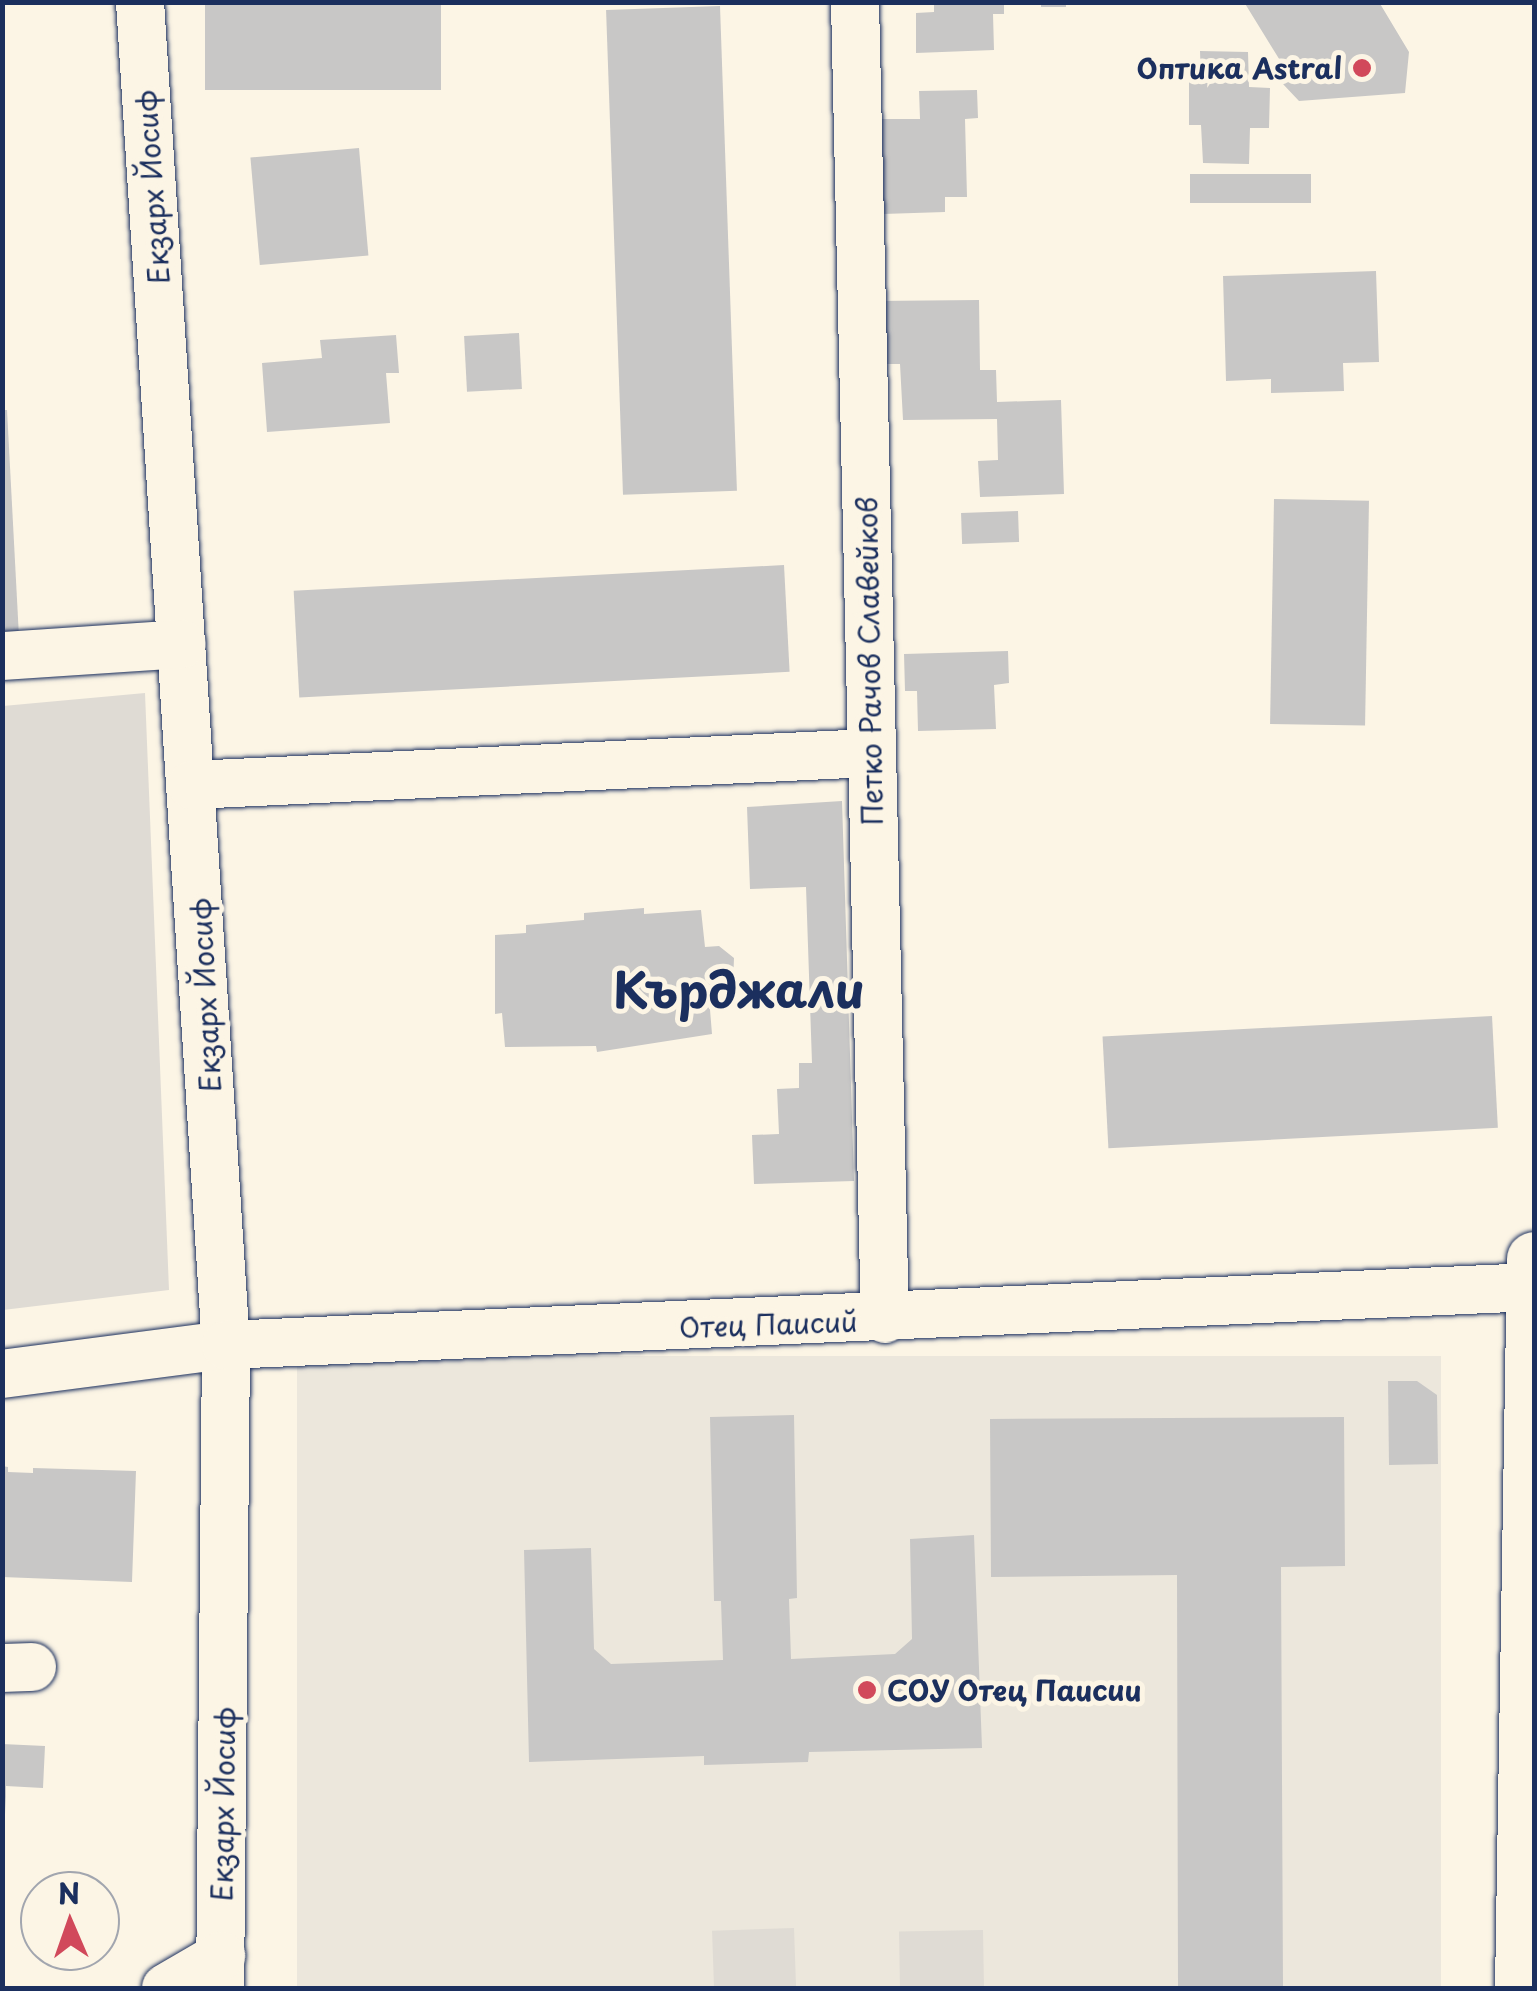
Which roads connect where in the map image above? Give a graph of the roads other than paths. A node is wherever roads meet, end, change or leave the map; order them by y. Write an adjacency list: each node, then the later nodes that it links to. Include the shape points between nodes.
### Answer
1 (140, 2): 3 (street, Екзарх Йосиф)
2 (855, 2): 5 (street, Петко Рачов Славейков)
3 (182, 644): 4 (street); 6 (street, Екзарх Йосиф)
4 (2, 656)
5 (871, 753): 6 (street); 9 (street, Петко Рачов Славейков)
6 (192, 785): 10 (street, Екзарх Йосиф)
7 (1534, 1258): 8 (main road)
8 (1534, 1287): 9 (street, Отец Паисий); 14 (main road)
9 (885, 1319): 10 (street, Отец Паисий)
10 (226, 1346): 11 (street, Отец Паисий); 12 (street, Екзарх Йосиф)
11 (2, 1374)
12 (220, 1972): 13 (street)
13 (166, 1988)
14 (1522, 1988)

